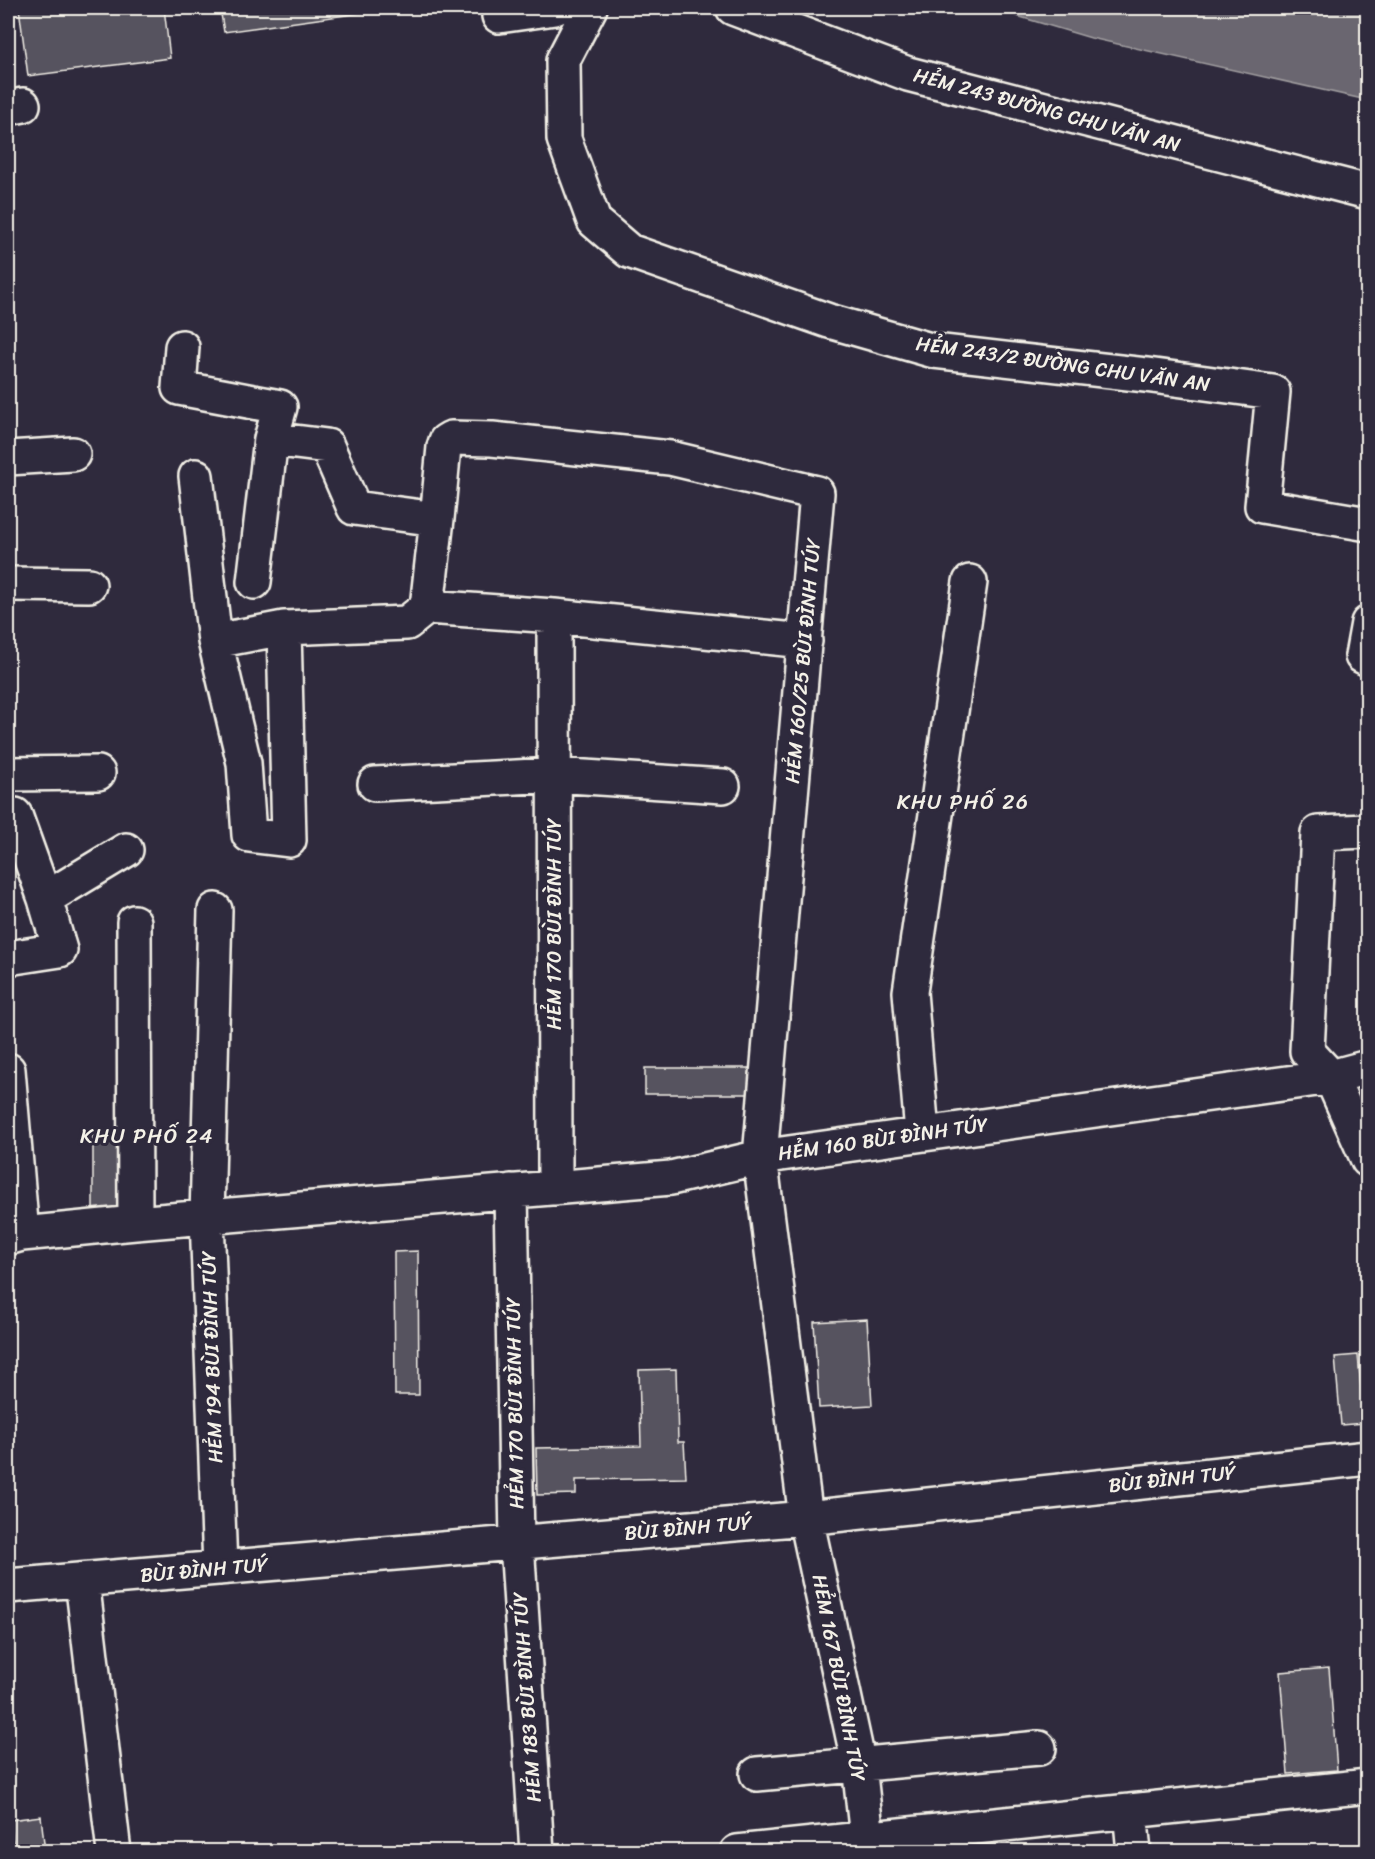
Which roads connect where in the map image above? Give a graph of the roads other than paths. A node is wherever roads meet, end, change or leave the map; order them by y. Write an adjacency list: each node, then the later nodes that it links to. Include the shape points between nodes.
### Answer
1 (555, 8): 4 (street)
2 (590, 8): 12 (street, HẺM 243/2 ĐƯỜNG CHU VĂN AN, via 563,60 564,139 594,221 629,251 829,321 934,351 1274,392 1262,506)
3 (733, 8): 5 (street, HẺM 243 ĐƯỜNG CHU VĂN AN, via 908,74)
4 (499, 16)
5 (1368, 192)
6 (182, 347): 7 (street, via 179,388 280,407)
7 (271, 439): 11 (street, via 327,446 354,508); 13 (street)
8 (73, 454): 9 (street)
9 (8, 458)
10 (196, 476): 21 (street)
11 (437, 519): 17 (street); 22 (street, HẺM 160/25 BÙI ĐÌNH TÚY, via 446,441 452,438 670,458 817,493)
12 (1368, 524)
13 (254, 582)
14 (970, 582): 41 (street, via 910,992)
15 (8, 584): 16 (street)
16 (89, 585)
17 (427, 607): 18 (street); 20 (street, via 407,623)
18 (554, 616): 22 (street); 28 (street, HẺM 170 BÙI ĐÌNH TÚY)
19 (1368, 623): 23 (street, via 1362,656)
20 (284, 628): 21 (street); 24 (street)
21 (215, 641): 25 (street)
22 (805, 641): 42 (street, HẺM 160/25 BÙI ĐÌNH TÚY)
23 (1368, 659)
24 (286, 755): 25 (street); 25 (street, via 289,840 249,835)
25 (244, 763)
26 (98, 773): 27 (street)
27 (8, 774)
28 (554, 775): 29 (street); 30 (street); 44 (street, HẺM 170 BÙI ĐÌNH TÚY)
29 (375, 784)
30 (723, 786)
31 (15, 815): 34 (street)
32 (1368, 831): 40 (street, via 1317,832 1307,1051)
33 (126, 850): 34 (street)
34 (45, 898): 37 (street, via 60,950)
35 (215, 910): 46 (street, HẺM 194 BÙI ĐÌNH TÚY)
36 (134, 922): 47 (street)
37 (8, 958)
38 (1368, 1068): 40 (street, HẺM 160 BÙI ĐÌNH TÚY)
39 (8, 1070): 48 (street)
40 (1331, 1077): 41 (street, HẺM 160 BÙI ĐÌNH TÚY); 43 (street)
41 (922, 1133): 42 (street, HẺM 160 BÙI ĐÌNH TÚY)
42 (760, 1157): 44 (street, via 671,1178); 50 (street, HẺM 160 BÙI ĐÌNH TÚY)
43 (1368, 1160)
44 (555, 1188): 45 (street)
45 (511, 1191): 46 (street); 51 (street, HẺM 170 BÙI ĐÌNH TÚY)
46 (207, 1217): 47 (street); 52 (street, HẺM 194 BÙI ĐÌNH TÚY)
47 (135, 1223): 48 (street)
48 (15, 1236)
49 (1368, 1458): 50 (street, BÙI ĐÌNH TUÝ)
50 (806, 1518): 51 (street, BÙI ĐÌNH TUÝ); 56 (street, HẺM 167 BÙI ĐÌNH TÚY)
51 (517, 1543): 52 (street, BÙI ĐÌNH TUÝ); 62 (street, HẺM 183 BÙI ĐÌNH TÚY)
52 (220, 1568): 53 (street, BÙI ĐÌNH TUÝ)
53 (82, 1580): 54 (street, BÙI ĐÌNH TUÝ); 61 (street)
54 (8, 1586)
55 (1039, 1748): 56 (street)
56 (859, 1765): 57 (street); 60 (street, HẺM 167 BÙI ĐÌNH TÚY)
57 (757, 1774)
58 (1368, 1786): 59 (street)
59 (1130, 1811): 60 (street); 64 (street)
60 (867, 1838): 63 (street)
61 (114, 1851)
62 (537, 1851)
63 (737, 1851)
64 (1134, 1851)

